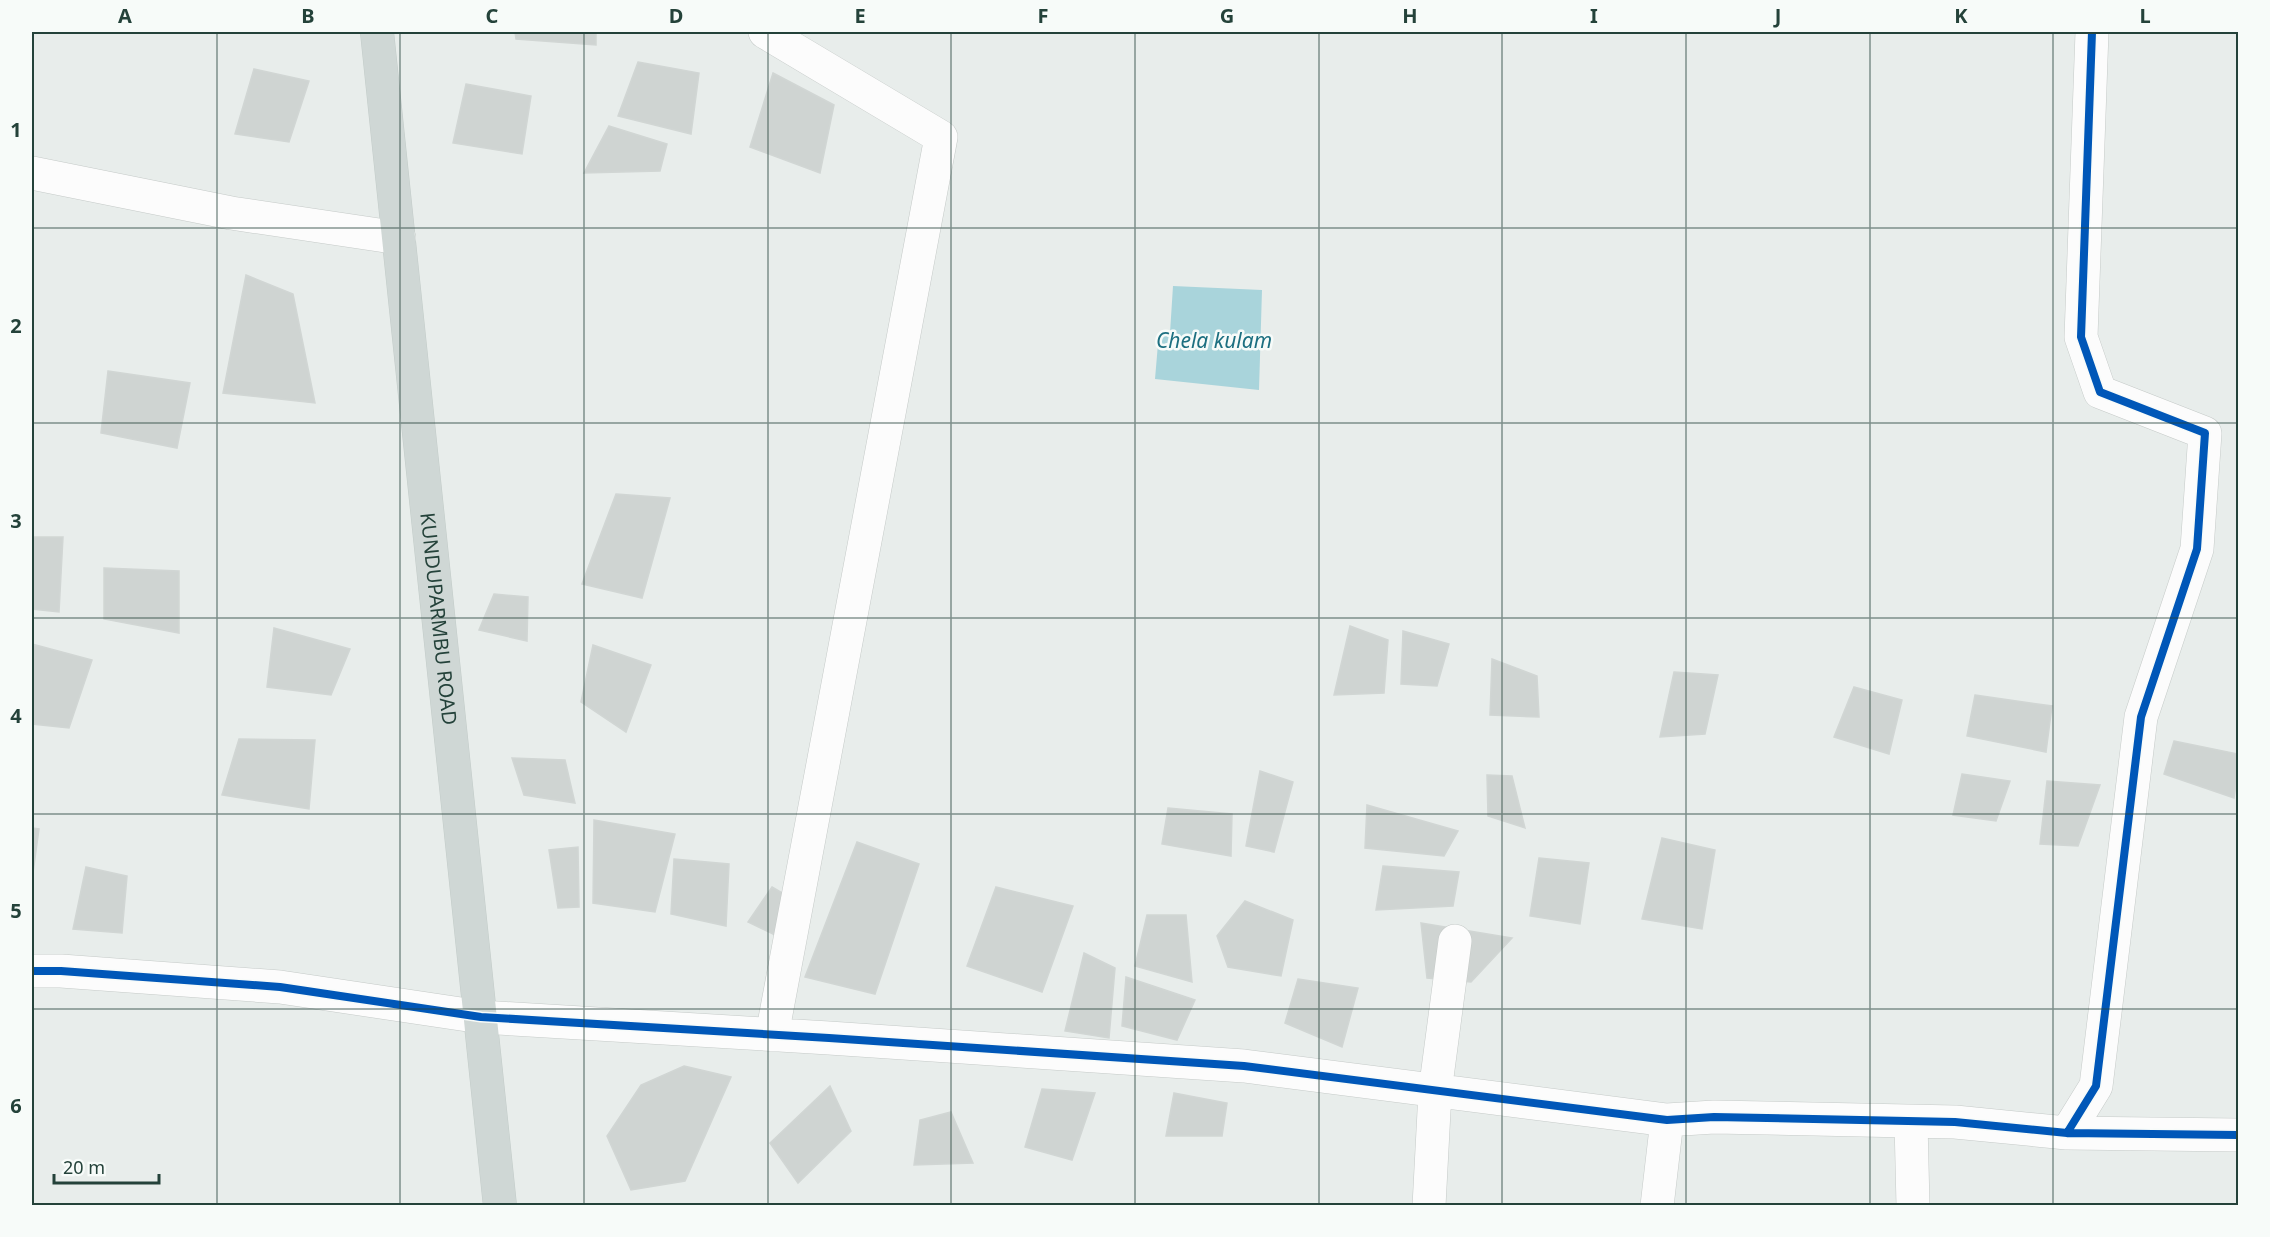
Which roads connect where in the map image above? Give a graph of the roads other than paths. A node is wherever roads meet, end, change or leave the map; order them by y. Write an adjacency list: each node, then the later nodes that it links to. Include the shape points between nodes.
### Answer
1 (377, 32): 5 (main road, KUNDUPARMBU ROAD)
2 (765, 32): 9 (street, via 941,137)
3 (2092, 32): 13 (street, via 2081,337 2100,392 2205,433 2197,549 2142,717 2096,1086)
4 (32, 173): 5 (street, via 231,213)
5 (399, 238): 8 (main road, KUNDUPARMBU ROAD)
6 (1455, 941): 10 (street)
7 (32, 971): 8 (street, via 280,987)
8 (481, 1017): 9 (street); 15 (main road, KUNDUPARMBU ROAD)
9 (772, 1035): 10 (street, via 1244,1066)
10 (1435, 1092): 11 (street); 16 (street)
11 (1667, 1120): 12 (street, via 1714,1117); 17 (street)
12 (1911, 1122): 13 (street, via 1955,1122); 18 (street)
13 (2067, 1133): 14 (street)
14 (2238, 1135)
15 (500, 1206)
16 (1429, 1206)
17 (1657, 1206)
18 (1913, 1206)

